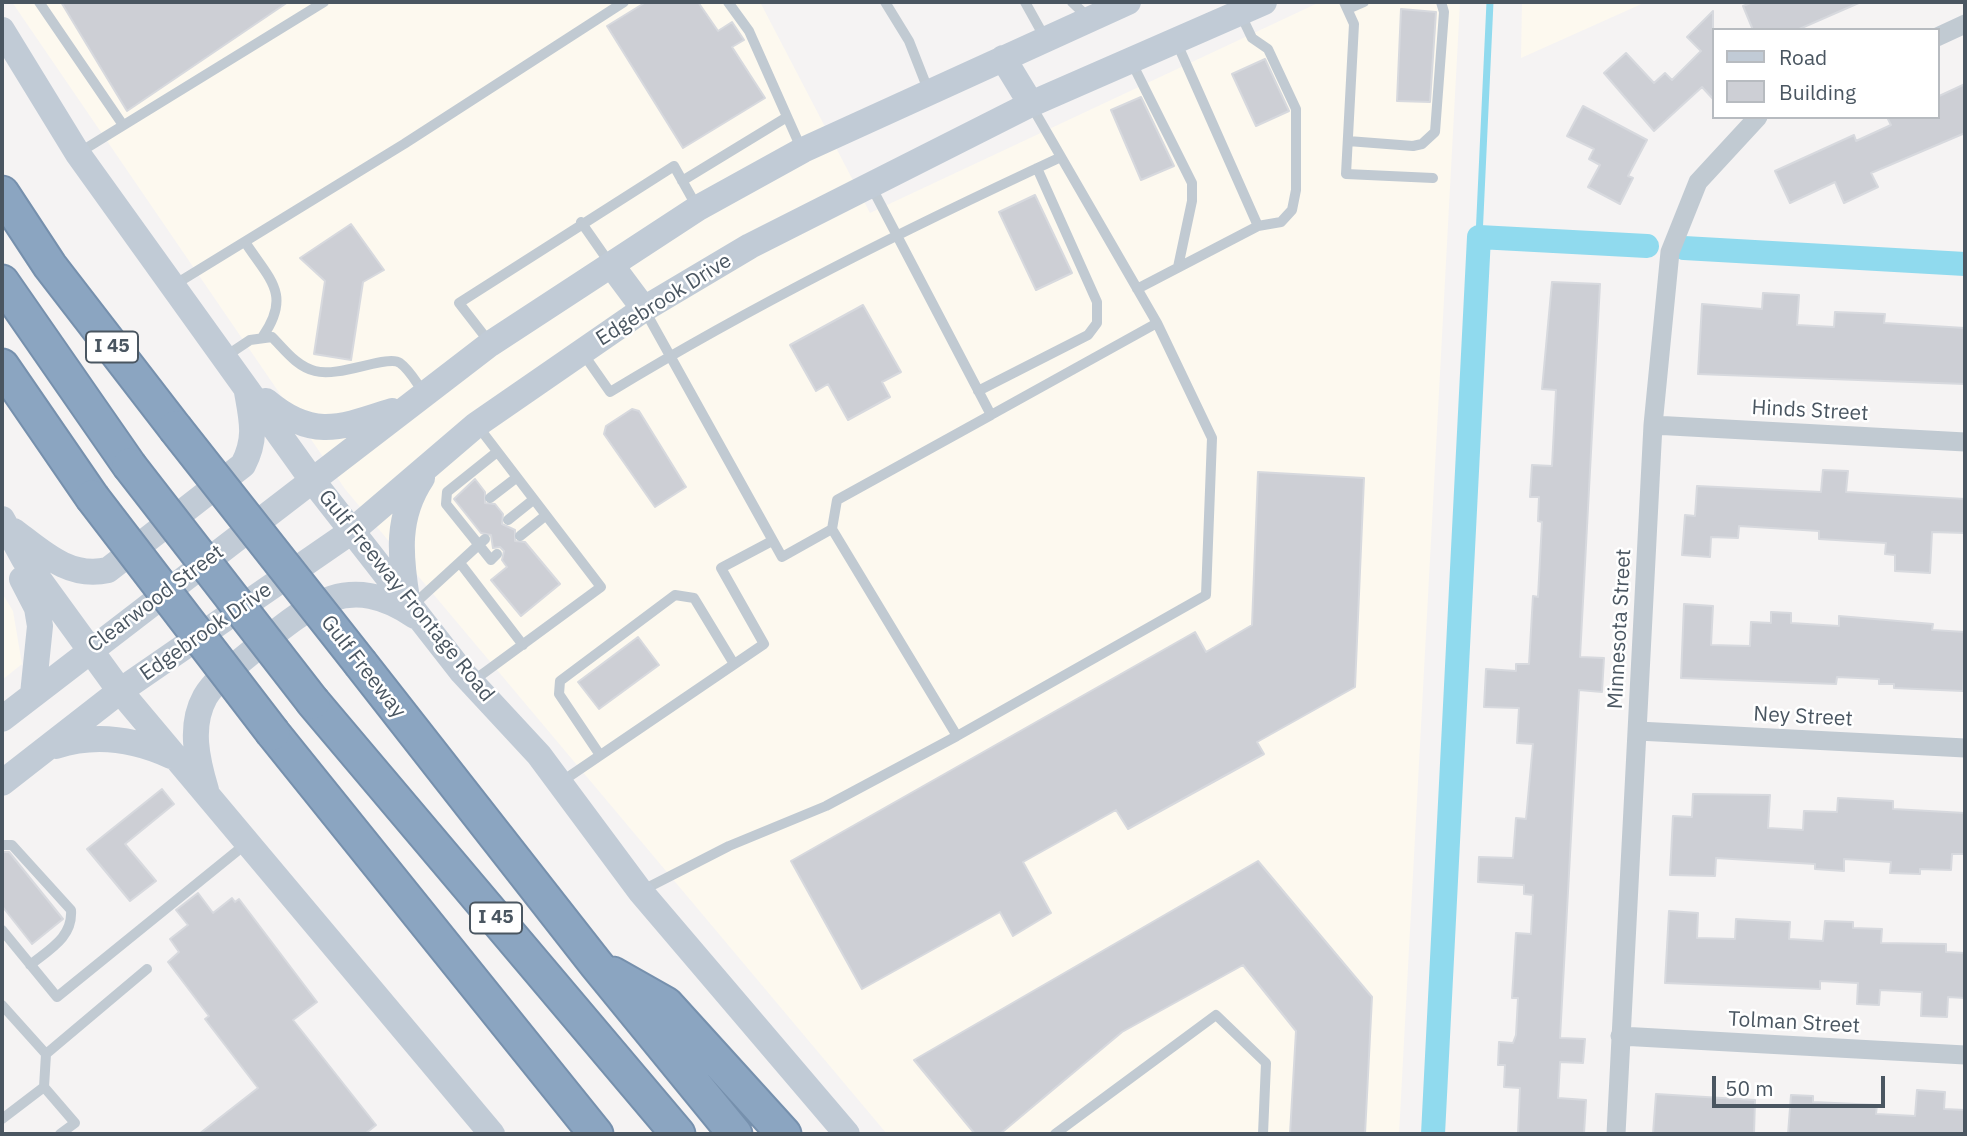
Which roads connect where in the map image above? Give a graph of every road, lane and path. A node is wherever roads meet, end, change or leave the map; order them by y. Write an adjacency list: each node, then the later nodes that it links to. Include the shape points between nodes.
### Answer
1 (39, 2): 25 (lane)
2 (324, 2): 25 (lane)
3 (624, 2): 39 (lane)
4 (728, 2): 23 (lane, via 749,31)
5 (885, 2): 21 (lane, via 909,41)
6 (1025, 2): 17 (lane)
7 (1128, 2): 12 (main road)
8 (1264, 2): 13 (main road, Edgebrook Drive)
9 (1364, 2): 11 (lane)
10 (1441, 2): 26 (lane, via 1435,132 1413,146)
11 (1346, 5): 26 (lane, via 1354,24)
12 (1081, 10): 17 (main road)
13 (1240, 13): 18 (main road, Edgebrook Drive); 37 (lane, via 1252,38 1268,49 1298,118 1292,211 1280,222)
14 (1965, 24): 16 (street)
15 (2, 30): 28 (main road, Gulf Freeway Frontage Road)
16 (1939, 36)
17 (1046, 39): 19 (main road)
18 (1176, 41): 20 (main road, Edgebrook Drive); 37 (lane)
19 (1003, 58): 21 (main road); 22 (main road)
20 (1131, 60): 22 (main road, Edgebrook Drive); 41 (lane, via 1192,183)
21 (929, 92): 27 (main road)
22 (1031, 104): 29 (lane); 33 (main road, Edgebrook Drive)
23 (788, 117): 27 (lane); 32 (lane)
24 (1756, 119): 58 (street, Minnesota Street, via 1698,182 1670,252)
25 (123, 125): 28 (lane)
26 (1348, 141): 31 (lane, via 1346,174)
27 (803, 150): 35 (main road)
28 (78, 154): 43 (main road, Gulf Freeway Frontage Road)
29 (1061, 157): 30 (lane); 44 (lane)
30 (1037, 168): 38 (lane); 54 (lane, via 1099,310 1097,323 1088,335)
31 (1433, 178)
32 (682, 181): 35 (lane); 36 (lane, via 674,166)
33 (870, 186): 38 (lane); 45 (main road, Edgebrook Drive, via 750,246)
34 (2, 193): 97 (highway, Gulf Freeway / I 45, bridge, via 50,265 175,428)
35 (698, 208): 40 (main road)
36 (581, 222): 40 (lane); 48 (lane, via 459,303)
37 (1258, 226): 41 (lane)
38 (897, 235): 51 (lane); 54 (lane)
39 (244, 242): 43 (lane); 47 (lane, via 276,288 277,312)
40 (611, 266): 45 (main road); 48 (main road)
41 (1178, 267): 44 (lane)
42 (2, 282): 109 (highway, I 45, bridge, via 129,465 313,702)
43 (173, 285): 50 (main road, Gulf Freeway Frontage Road)
44 (1137, 289): 46 (lane)
45 (644, 309): 49 (main road, Edgebrook Drive); 51 (lane)
46 (1157, 323): 56 (lane); 85 (lane, via 1212,438 1206,594)
47 (263, 337): 50 (lane); 55 (lane, via 272,337 296,363 315,371 339,374 385,360 401,363)
48 (490, 344): 55 (main road)
49 (582, 351): 51 (lane, via 610,392); 57 (main road, Edgebrook Drive)
50 (226, 356): 53 (main road, Gulf Freeway Frontage Road)
51 (670, 356): 72 (lane)
52 (2, 366): 108 (highway, I 45, bridge, via 92,498 273,733)
53 (244, 382): 55 (main road, via 300,425 315,428 338,427); 63 (main road, Gulf Freeway Frontage Road); 68 (main road, via 253,426 252,448 243,465 108,570 72,571)
54 (978, 391): 56 (lane)
55 (417, 399): 63 (main road)
56 (990, 415): 69 (lane, via 837,500)
57 (476, 425): 60 (lane); 61 (main road, Edgebrook Drive)
58 (1653, 425): 59 (street, Hinds Street); 84 (street, Minnesota Street)
59 (1965, 442)
60 (497, 452): 62 (lane); 73 (lane, via 447,492 446,504)
61 (433, 462): 70 (main road, Edgebrook Drive); 76 (main road, via 410,497 401,526 401,562)
62 (516, 478): 64 (lane); 65 (lane)
63 (312, 480): 70 (main road, Gulf Freeway Frontage Road); 78 (main road, Clearwood Street)
64 (490, 498)
65 (533, 500): 66 (lane); 67 (lane)
66 (545, 516): 71 (lane); 77 (lane, via 601,587)
67 (508, 520)
68 (3, 522): 78 (main road); 82 (main road, via 37,608 40,626)
69 (832, 529): 72 (lane, via 782,557); 85 (lane)
70 (352, 531): 76 (main road, Gulf Freeway Frontage Road); 81 (main road, Edgebrook Drive)
71 (520, 536)
72 (772, 541): 79 (lane, via 721,568 764,644)
73 (482, 542): 74 (lane, via 491,560); 75 (lane)
74 (498, 554)
75 (460, 563): 76 (lane); 77 (lane)
76 (415, 610): 80 (main road, Gulf Freeway Frontage Road); 92 (main road, via 371,596 342,596 308,607 225,674 205,697 195,730)
77 (523, 645): 80 (lane)
78 (88, 650): 81 (main road); 82 (main road, Clearwood Street)
79 (734, 664): 88 (lane); 88 (lane, via 694,598 675,595 560,681 559,694)
80 (473, 681): 91 (main road, Gulf Freeway Frontage Road)
81 (120, 691): 86 (main road); 89 (main road)
82 (33, 694): 83 (main road, Clearwood Street)
83 (2, 719)
84 (1638, 732): 87 (street, Ney Street); 101 (street, Minnesota Street)
85 (957, 736): 95 (lane, via 826,806 729,846)
86 (48, 748): 89 (main road, via 83,739 120,739); 90 (main road)
87 (1965, 748)
88 (600, 755): 91 (lane)
89 (176, 758): 92 (main road)
90 (2, 783)
91 (560, 783): 95 (main road, Gulf Freeway Frontage Road)
92 (208, 796): 93 (main road)
93 (247, 843): 98 (lane, via 57,997); 107 (main road)
94 (2, 845): 98 (lane, via 12,845 71,910 67,935)
95 (640, 891): 112 (main road, Gulf Freeway Frontage Road)
96 (2, 930): 98 (lane)
97 (596, 964): 110 (highway, Gulf Freeway / I 45); 111 (highway, via 666,1004)
98 (30, 965)
99 (147, 969): 102 (lane)
100 (2, 1005): 102 (lane)
101 (1620, 1036): 103 (street, Tolman Street); 115 (street, Minnesota Street)
102 (46, 1054): 104 (lane)
103 (1965, 1055)
104 (44, 1087): 105 (lane); 106 (lane, via 75,1123)
105 (2, 1119)
106 (60, 1134)
107 (492, 1134)
108 (596, 1134)
109 (678, 1134)
110 (735, 1134)
111 (784, 1134)
112 (847, 1134)
113 (1055, 1134): 114 (lane, via 1216,1015 1266,1063)
114 (1263, 1134)
115 (1616, 1134)

